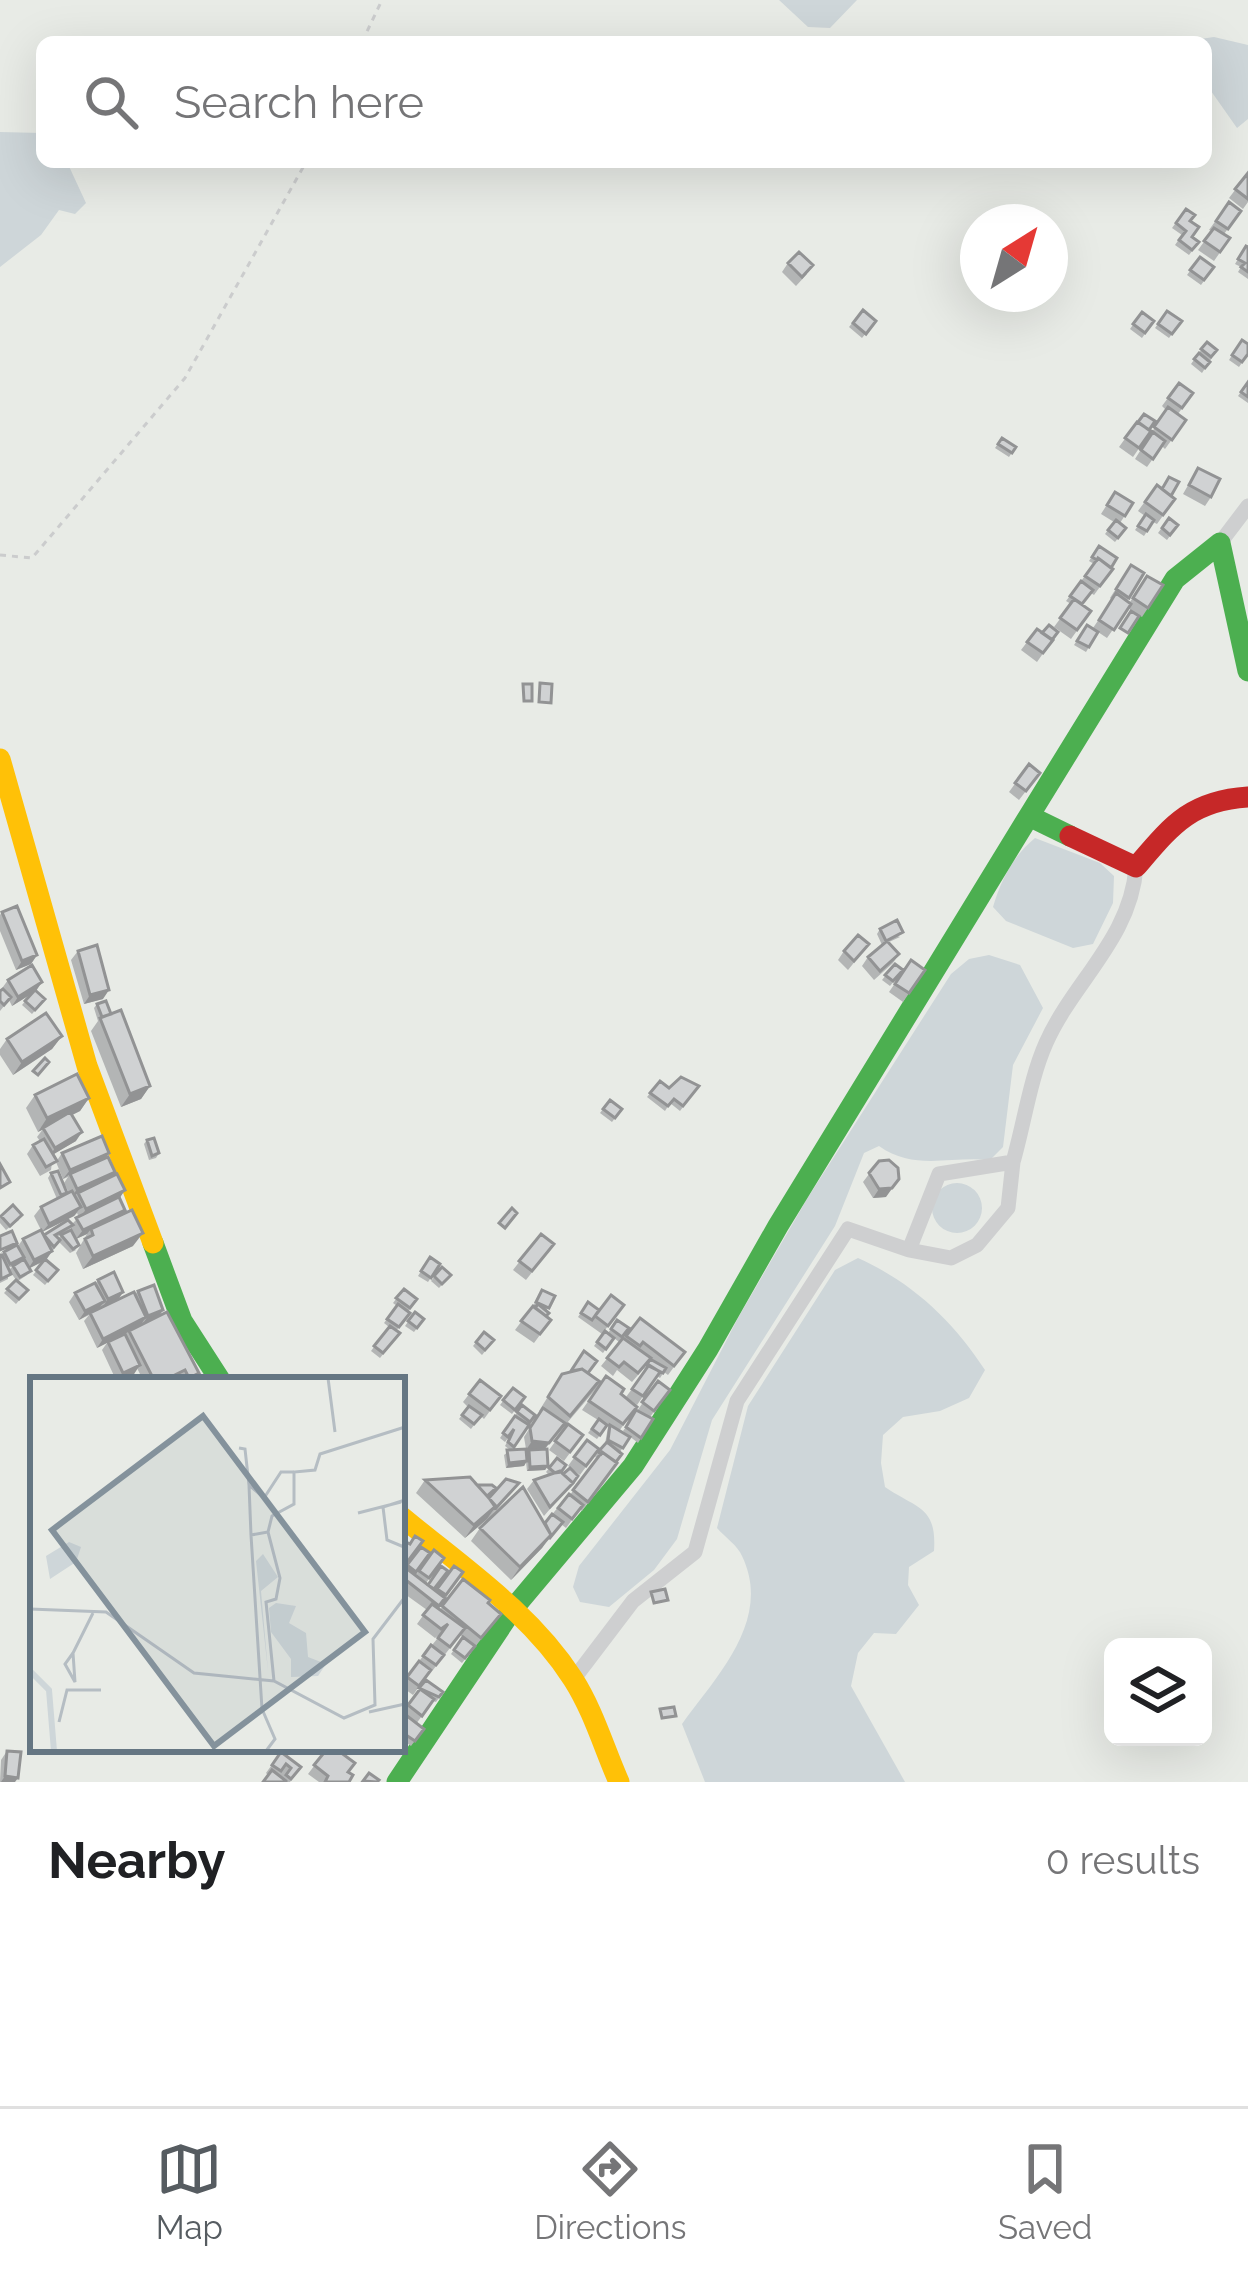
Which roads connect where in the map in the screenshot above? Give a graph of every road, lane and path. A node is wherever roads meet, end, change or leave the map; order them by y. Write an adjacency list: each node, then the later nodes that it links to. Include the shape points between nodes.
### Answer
1 (382, 0): 2 (path)
2 (365, 36)
3 (303, 168): 6 (path, via 185,378 32,558)
4 (1248, 506): 5 (street)
5 (1220, 543): 7 (street); 10 (street, via 1175,578)
6 (0, 555)
7 (1248, 671)
8 (0, 759): 14 (street, via 87,1066 182,1322)
9 (1248, 797): 11 (street, via 1216,797 1185,811)
10 (1029, 815): 11 (street); 16 (street, via 633,1466)
11 (1136, 867): 12 (street, via 1106,955 1046,1043)
12 (1013, 1162): 13 (street, via 939,1174); 13 (street, via 1008,1208 977,1245 951,1258)
13 (909, 1250): 17 (street, via 848,1229 737,1401 695,1552 633,1601)
14 (218, 1377)
15 (405, 1520): 16 (street)
16 (512, 1610): 17 (street); 18 (street)
17 (574, 1680): 19 (street)
18 (397, 1782)
19 (619, 1782)

